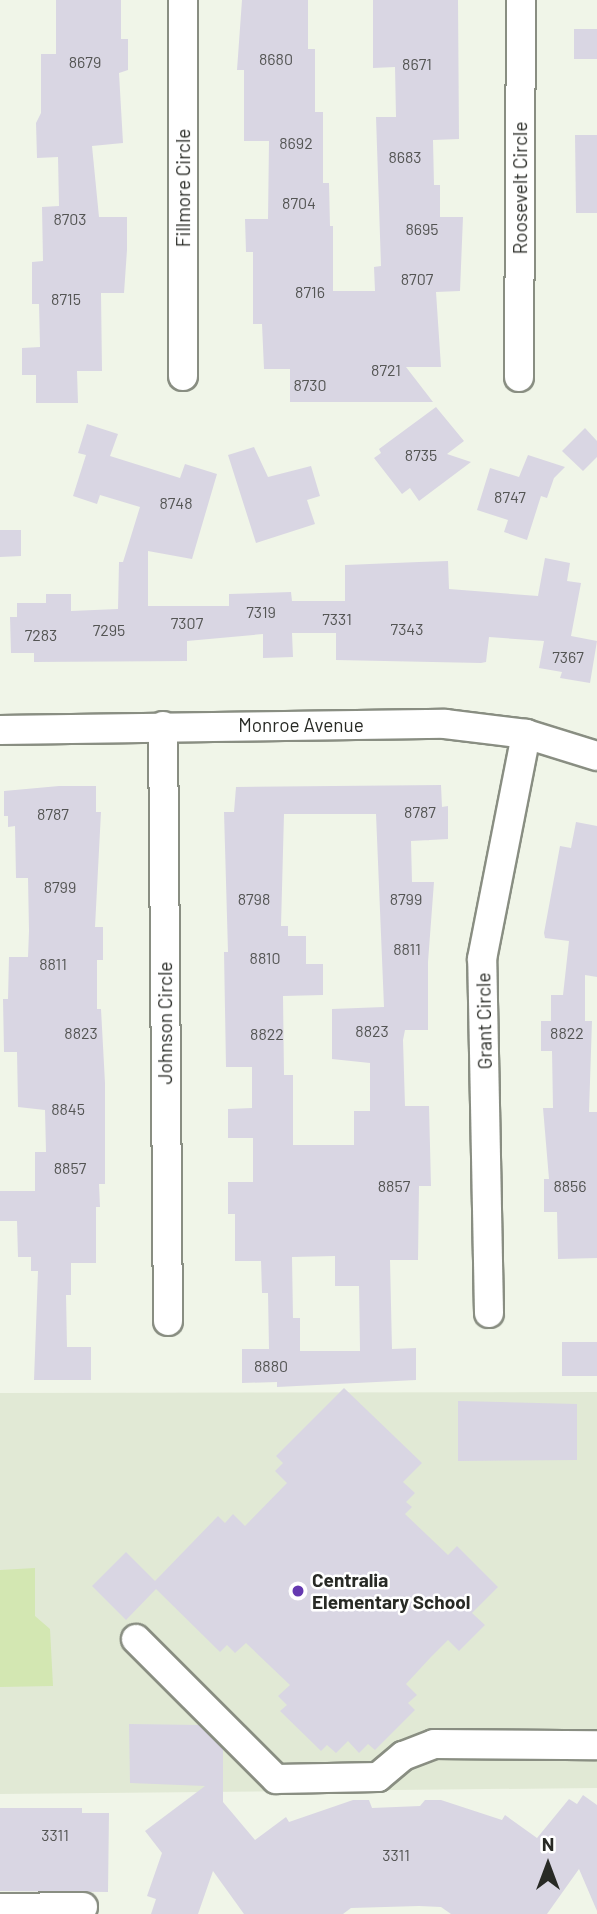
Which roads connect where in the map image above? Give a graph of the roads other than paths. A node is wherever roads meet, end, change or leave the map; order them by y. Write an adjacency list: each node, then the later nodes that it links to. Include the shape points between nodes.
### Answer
1 (183, 0): 3 (street, Fillmore Circle)
2 (521, 0): 4 (street, Roosevelt Circle)
3 (183, 376)
4 (519, 377)
5 (163, 726): 6 (street, Monroe Avenue); 7 (street, Monroe Avenue, via 445,724); 10 (street, Johnson Circle)
6 (0, 730)
7 (526, 734): 8 (street, Monroe Avenue); 9 (street, Grant Circle, via 482,959)
8 (597, 756)
9 (489, 1313)
10 (168, 1321)
11 (136, 1639): 12 (street, via 276,1779 378,1777 404,1756 434,1744)
12 (597, 1745)
13 (83, 1907): 14 (street)
14 (0, 1908)

